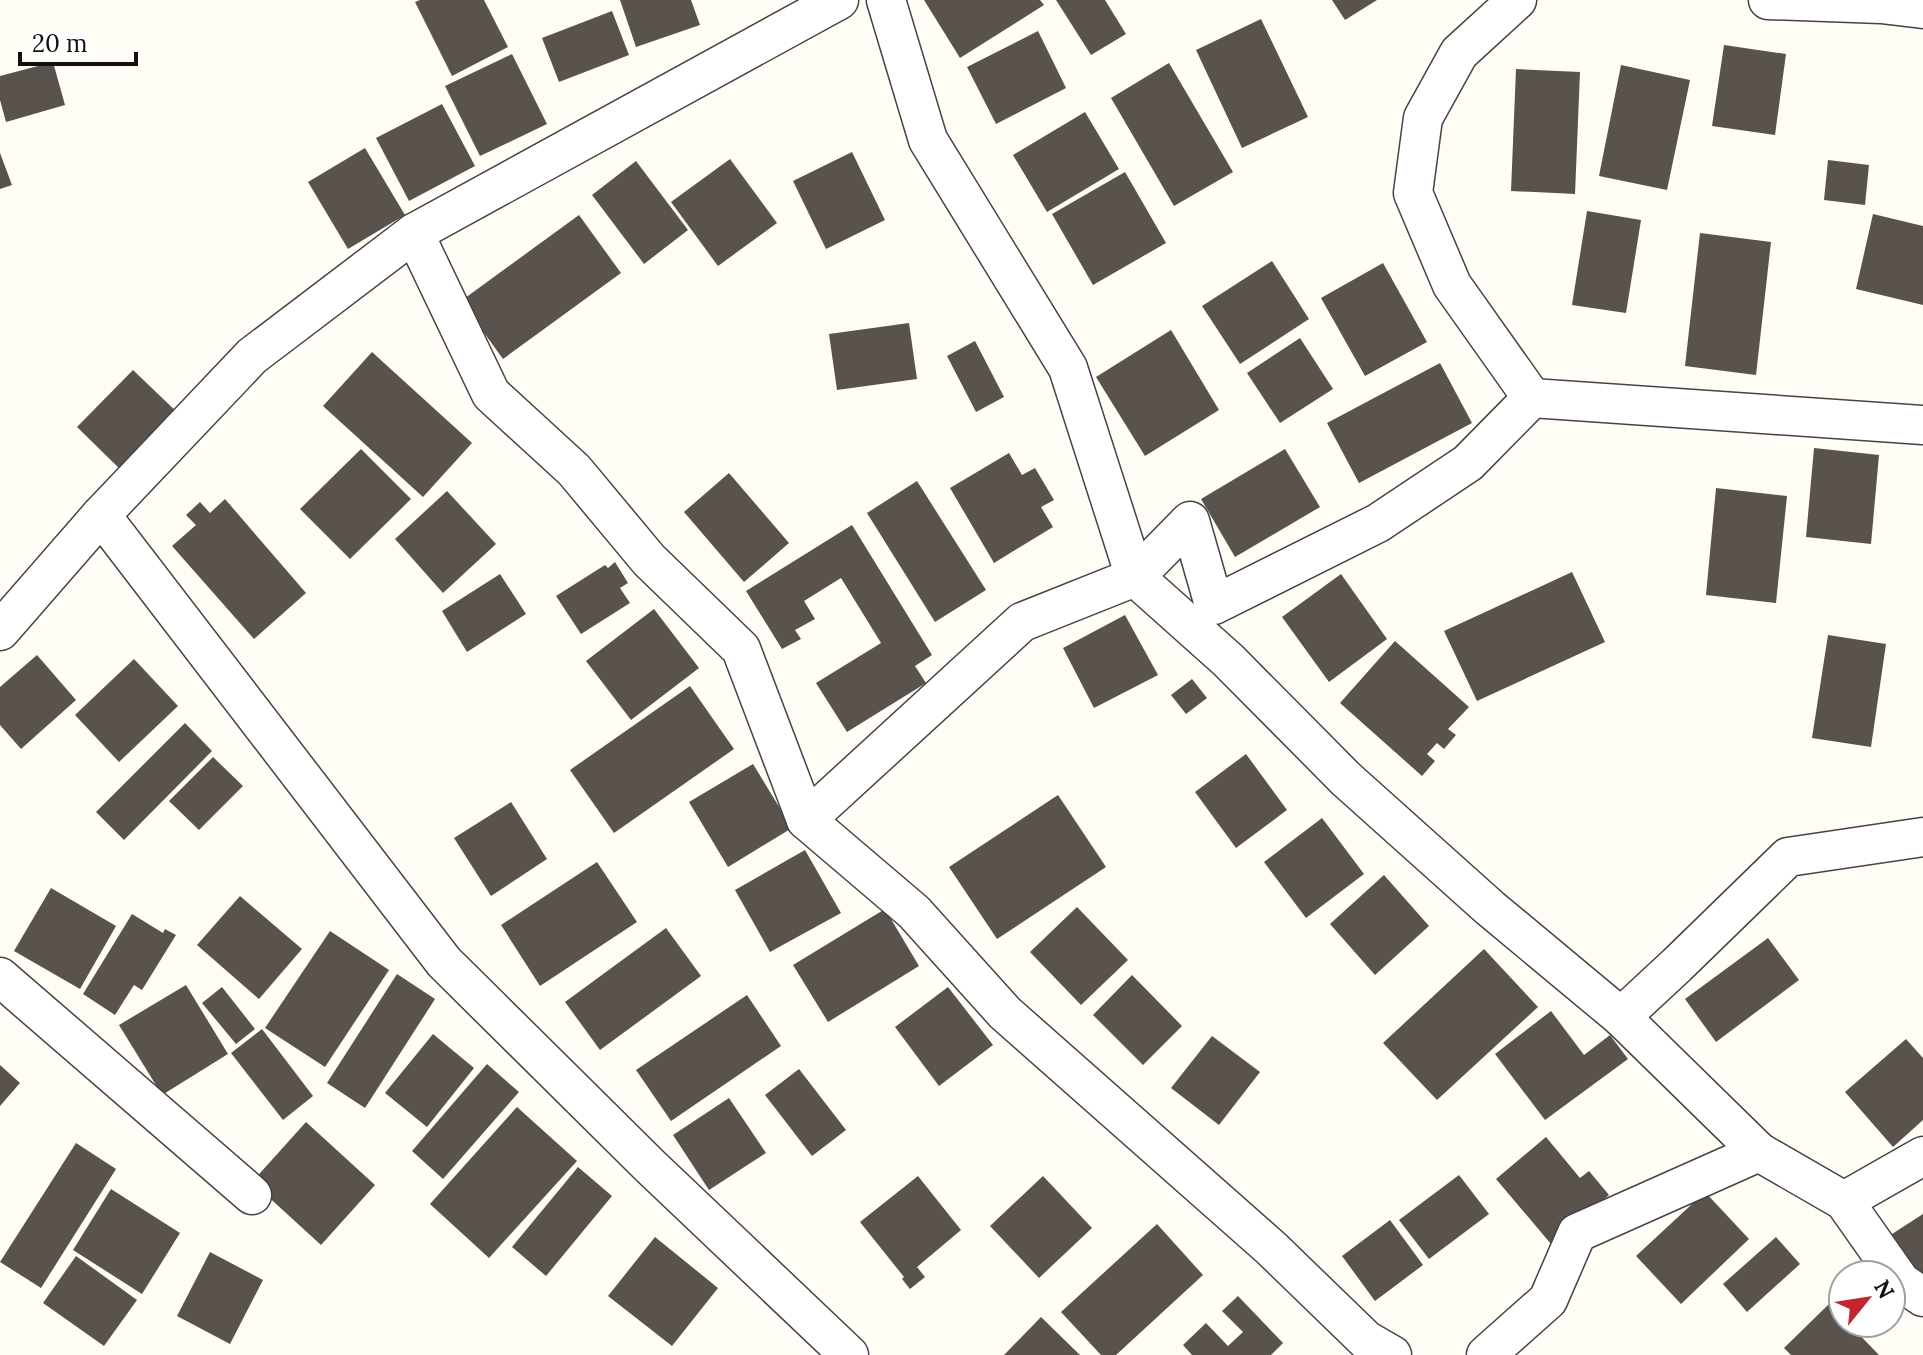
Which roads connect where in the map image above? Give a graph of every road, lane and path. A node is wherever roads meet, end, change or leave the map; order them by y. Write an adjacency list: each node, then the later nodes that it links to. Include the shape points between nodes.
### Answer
1 (839, 0): 6 (street)
2 (886, 0): 10 (street, via 928,140 1068,368)
3 (1517, 0): 7 (street, via 1459,53 1423,118 1413,193 1452,285)
4 (1768, 0): 5 (street)
5 (1923, 9)
6 (414, 233): 9 (street, via 252,356); 12 (street, via 491,394 574,470 649,560 741,649)
7 (1532, 398): 8 (street); 10 (street, via 1468,463 1378,523 1214,605 1190,521)
8 (1923, 425)
9 (101, 515): 11 (street); 21 (street, via 444,962)
10 (1135, 577): 12 (street, via 1022,622); 15 (street, via 1228,660 1346,779)
11 (0, 631)
12 (806, 820): 22 (street, via 914,912 1005,1013 1271,1248 1366,1340)
13 (1923, 837): 15 (street, via 1788,857)
14 (0, 977): 18 (street)
15 (1621, 1017): 16 (street)
16 (1759, 1152): 19 (street); 23 (street, via 1577,1233 1548,1300)
17 (1923, 1156): 19 (street)
18 (252, 1195)
19 (1844, 1201): 20 (street, via 1901,1282)
20 (1923, 1297)
21 (849, 1355)
22 (1392, 1355)
23 (1486, 1355)

